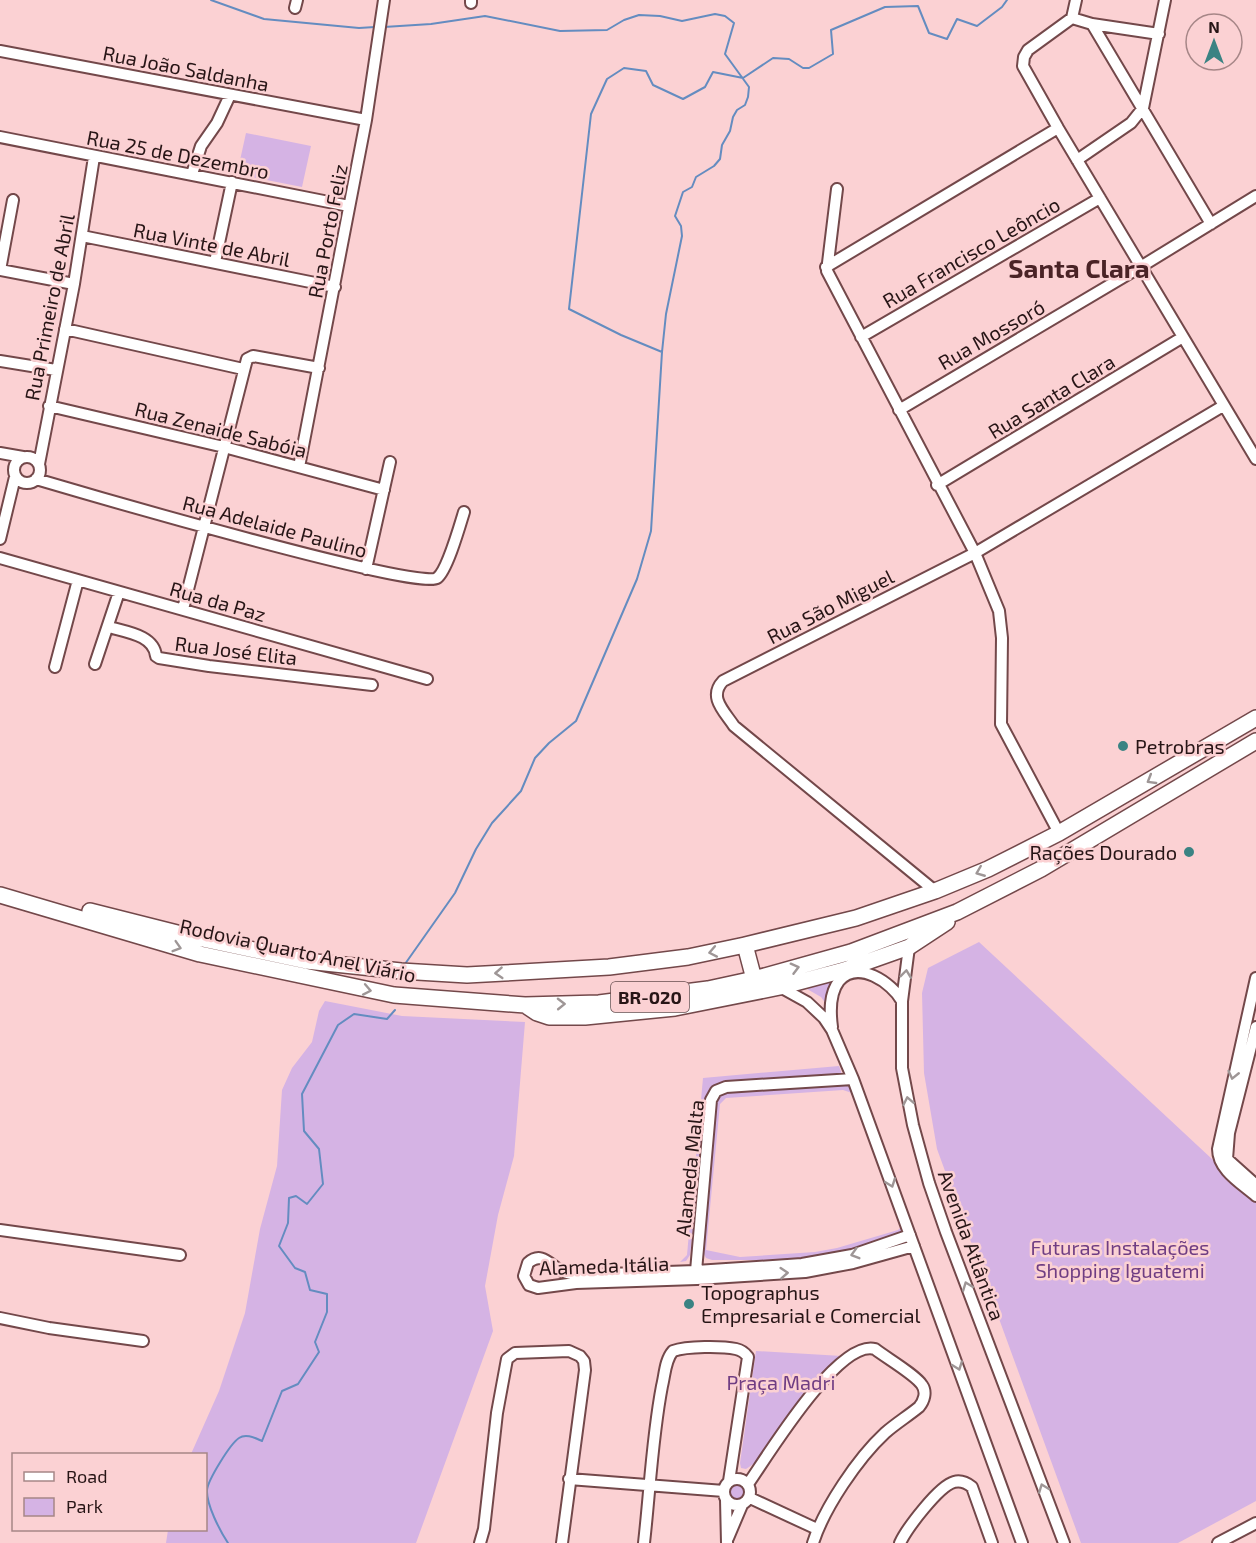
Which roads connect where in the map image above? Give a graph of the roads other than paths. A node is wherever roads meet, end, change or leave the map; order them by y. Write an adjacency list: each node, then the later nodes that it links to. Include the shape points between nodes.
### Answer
1 (1076, 0): 4 (street)
2 (1165, 0): 6 (street)
3 (383, 6): 10 (street, Rua Porto Feliz)
4 (1072, 18): 5 (street); 11 (street, via 1024,57 1023,66)
5 (1092, 24): 6 (street); 9 (street)
6 (1159, 34): 9 (street)
7 (0, 51): 8 (street, Rua João Saldanha)
8 (230, 94): 10 (street, Rua João Saldanha); 15 (street, via 218,123 201,146)
9 (1143, 108): 14 (street, via 1131,123); 22 (street)
10 (366, 120): 21 (street, Rua Porto Feliz)
11 (1058, 128): 14 (street); 26 (street)
12 (0, 138): 13 (street, Rua 25 de Dezembro)
13 (94, 157): 15 (street, Rua 25 de Dezembro); 23 (street, Rua Primeiro de Abril)
14 (1077, 160): 19 (street)
15 (192, 174): 16 (street, Rua 25 de Dezembro)
16 (232, 182): 21 (street, Rua 25 de Dezembro); 24 (street)
17 (837, 189): 26 (street)
18 (1256, 196): 22 (street, Rua Mossoró)
19 (1100, 198): 25 (street); 31 (street, Rua Francisco Leôncio)
20 (13, 200): 27 (street)
21 (349, 206): 29 (street, Rua Porto Feliz)
22 (1211, 224): 25 (street, Rua Mossoró)
23 (82, 236): 24 (street, Rua Vinte de Abril); 28 (street, Rua Primeiro de Abril)
24 (215, 262): 29 (street, Rua Vinte de Abril)
25 (1142, 266): 32 (street); 39 (street, Rua Mossoró)
26 (826, 267): 31 (street)
27 (0, 270): 28 (street)
28 (74, 284): 30 (street, Rua Primeiro de Abril)
29 (335, 287): 34 (street, Rua Porto Feliz)
30 (65, 329): 35 (street); 36 (street, Rua Primeiro de Abril)
31 (861, 337): 39 (street)
32 (1183, 338): 38 (street); 49 (street, Rua Santa Clara)
33 (0, 361): 36 (street)
34 (319, 368): 35 (street, via 253,356); 46 (street, Rua Porto Feliz)
35 (243, 369): 40 (street)
36 (56, 370): 37 (street, Rua Primeiro de Abril)
37 (49, 406): 40 (street, Rua Zenaide Sabóia); 45 (street, Rua Primeiro de Abril)
38 (1223, 406): 43 (street); 54 (street, Rua São Miguel)
39 (899, 410): 49 (street)
40 (224, 447): 46 (street, Rua Zenaide Sabóia); 52 (street)
41 (0, 453): 42 (street)
42 (23, 457): 45 (street); 47 (street, via 14,465)
43 (1256, 459)
44 (390, 462): 50 (street)
45 (39, 464): 48 (street)
46 (299, 467): 50 (street, Rua Zenaide Sabóia)
47 (15, 477): 48 (street, via 25,483); 53 (street)
48 (36, 479): 52 (street, Rua Adelaide Paulino)
49 (937, 484): 54 (street)
50 (384, 490): 56 (street)
51 (464, 512): 56 (street, Rua Adelaide Paulino, via 446,563 435,580)
52 (204, 527): 56 (street, Rua Adelaide Paulino); 59 (street)
53 (0, 539)
54 (975, 553): 69 (street, via 999,611 1001,724); 71 (street, Rua São Miguel, via 723,681 716,694 718,704 734,726)
55 (0, 558): 57 (street, Rua da Paz)
56 (366, 568)
57 (78, 580): 58 (street, Rua da Paz); 62 (street)
58 (119, 592): 59 (street, Rua da Paz); 60 (street)
59 (183, 609): 63 (street, Rua da Paz)
60 (109, 627): 61 (street); 64 (street, Rua José Elita, via 148,640 159,658)
61 (95, 664)
62 (55, 667)
63 (427, 679)
64 (372, 685)
65 (1256, 718): 67 (highway, Rodovia Quarto Anel Viário / BR-020)
66 (1256, 741): 68 (highway, Rodovia Quarto Anel Viário / BR-020)
67 (1183, 761): 68 (highway); 69 (highway, Rodovia Quarto Anel Viário / BR-020, one-way to 69)
68 (1194, 777): 73 (highway, Rodovia Quarto Anel Viário / BR-020, via 1041,869)
69 (1059, 833): 71 (highway, Rodovia Quarto Anel Viário / BR-020, one-way to 71)
70 (0, 885): 74 (highway, Rodovia Quarto Anel Viário / BR-020, one-way to 70, via 609,967 467,975 338,966 133,923)
71 (935, 891): 74 (highway, Rodovia Quarto Anel Viário / BR-020, via 856,918)
72 (0, 895): 80 (highway, Rodovia Quarto Anel Viário / BR-020, one-way to 80, via 200,954 348,986 394,995)
73 (957, 912): 75 (highway); 77 (highway, Rodovia Quarto Anel Viário / BR-020, one-way to 73, via 851,952)
74 (745, 945): 77 (highway)
75 (909, 947): 78 (highway); 79 (street, Avenida Atlântica, one-way to 75)
76 (1256, 978): 83 (street)
77 (754, 979): 80 (highway, Rodovia Quarto Anel Viário / BR-020, one-way to 77, via 599,1003)
78 (780, 987): 80 (highway, via 675,1008 585,1017 549,1017); 82 (street, via 816,1009)
79 (902, 1001): 82 (street, via 896,990 875,976 846,975 833,993); 112 (street, Avenida Atlântica, one-way to 79, via 929,1183 902,1068)
80 (525, 1005)
81 (1256, 1027): 83 (street)
82 (832, 1030): 85 (street)
83 (1250, 1042): 84 (street)
84 (1248, 1054): 86 (street)
85 (853, 1079): 90 (street, one-way to 90); 93 (street, Alameda Malta, via 726,1087 716,1091 711,1100)
86 (1225, 1132): 87 (street, via 1227,1159); 88 (street, via 1218,1149 1219,1160)
87 (1256, 1185)
88 (1256, 1196)
89 (0, 1230): 91 (street)
90 (912, 1240): 93 (street, Alameda Itália, via 830,1260); 111 (street, one-way to 111)
91 (180, 1255)
92 (560, 1270): 93 (street, Alameda Itália, via 578,1275); 94 (street); 94 (street, Alameda Itália, via 538,1258 528,1263 525,1270 525,1281 533,1287)
93 (697, 1278): 94 (street, Alameda Itália)
94 (557, 1286)
95 (0, 1318): 96 (street)
96 (143, 1341)
97 (570, 1479): 99 (street); 104 (street, via 584,1362 569,1351 511,1355 505,1364); 105 (street)
98 (748, 1484): 100 (street, via 737,1479); 101 (street, via 751,1491); 103 (street, via 809,1395 860,1349 875,1349 921,1383 923,1402 884,1434 850,1475)
99 (648, 1485): 100 (street); 100 (street, via 668,1359 674,1351 686,1348 736,1349 748,1357); 106 (street)
100 (727, 1491): 101 (street, via 732,1505); 107 (street)
101 (746, 1501): 103 (street); 107 (street)
102 (1256, 1523): 113 (street)
103 (817, 1529): 108 (street)
104 (480, 1543)
105 (562, 1543)
106 (644, 1543)
107 (727, 1543)
108 (813, 1543)
109 (900, 1543): 110 (street, via 923,1509 944,1488 960,1481 972,1487)
110 (992, 1543)
111 (1022, 1543)
112 (1064, 1543)
113 (1218, 1543)

